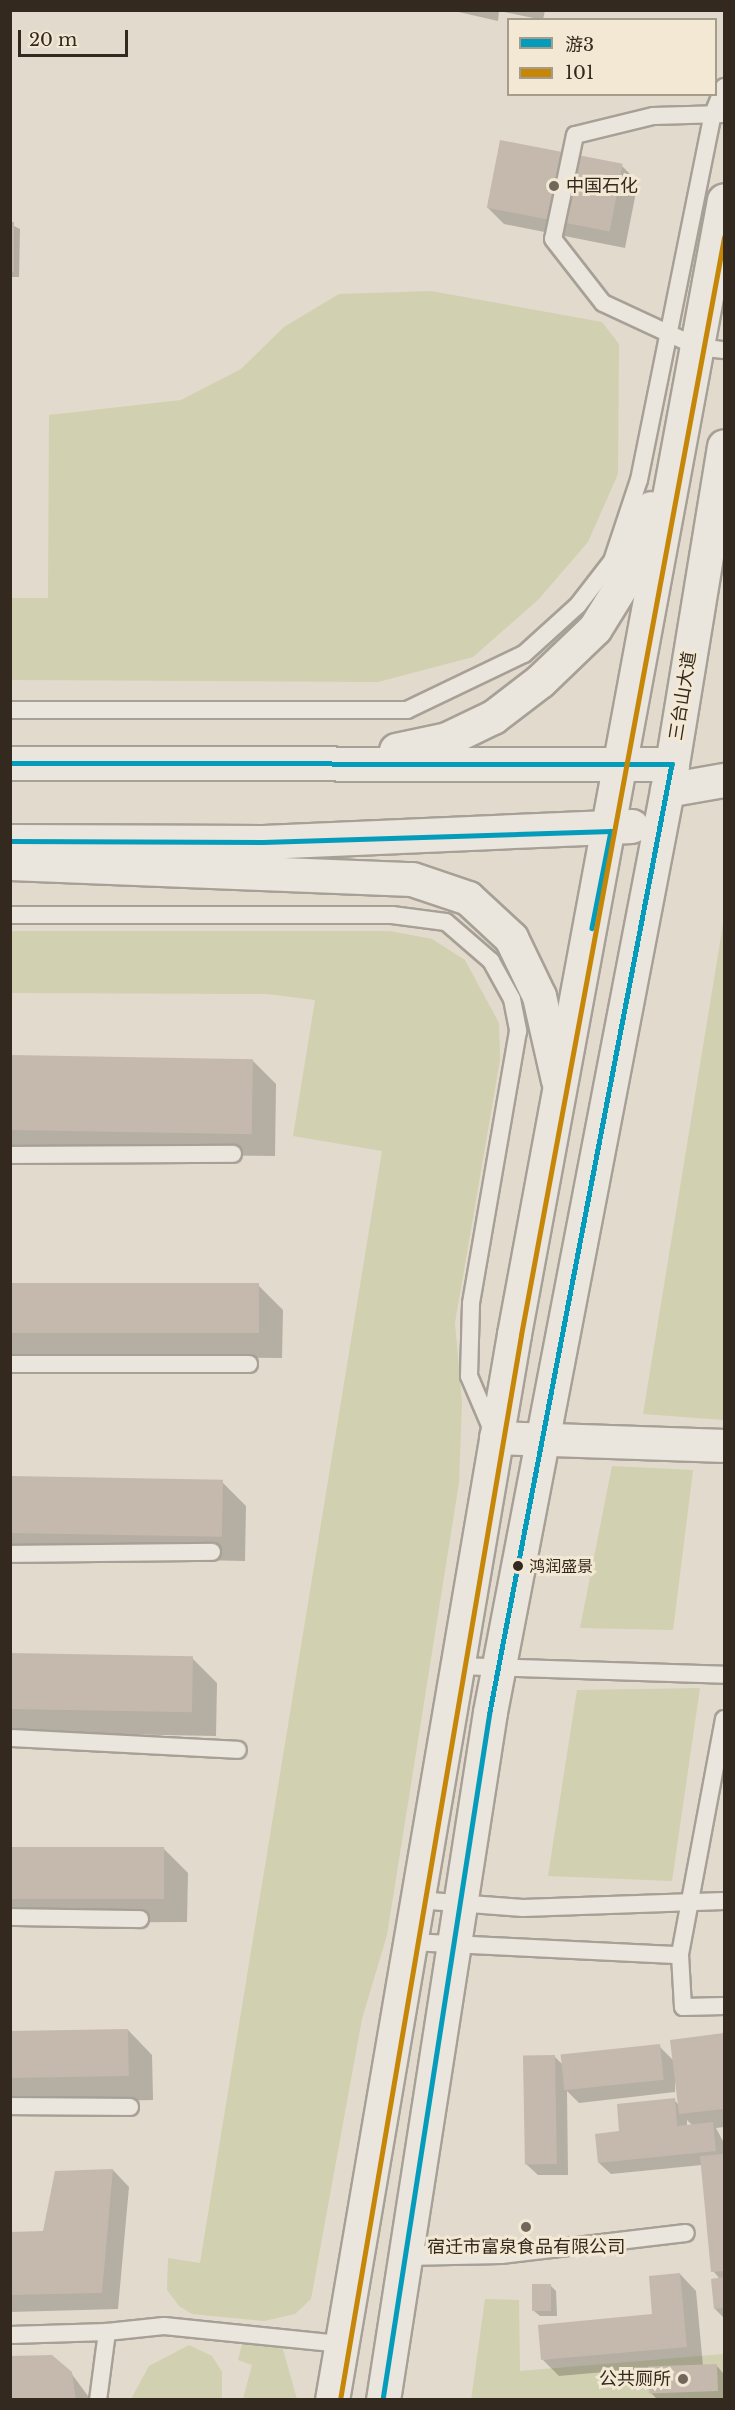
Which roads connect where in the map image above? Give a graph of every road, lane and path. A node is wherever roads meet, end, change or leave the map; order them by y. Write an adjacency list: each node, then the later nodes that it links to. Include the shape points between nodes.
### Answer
1 (724, 87): 2 (lane)
2 (719, 114): 4 (lane); 4 (lane, via 653,116 575,135 553,239 603,303)
3 (724, 200): 4 (main road)
4 (697, 344): 5 (main road); 7 (lane, via 639,480 612,561 578,605 524,654 407,710)
5 (692, 381): 9 (main road, via 631,570 595,628 493,717 447,739); 10 (main road)
6 (724, 446): 12 (main road, 三台山大道)
7 (10, 710)
8 (10, 763): 9 (main road)
9 (331, 764): 10 (main road)
10 (622, 764): 12 (main road); 13 (main road)
11 (724, 780): 12 (main road)
12 (667, 791): 13 (main road); 23 (main road, 三台山大道)
13 (610, 831): 14 (main road, via 263,842); 17 (main road)
14 (10, 841)
15 (10, 863): 17 (main road, via 412,879 468,898 511,938 539,996)
16 (10, 915): 22 (lane, via 392,915 446,922 491,961 512,999 518,1031 471,1304 469,1376)
17 (560, 1092): 22 (main road)
18 (233, 1154): 19 (lane)
19 (10, 1155)
20 (10, 1364): 21 (lane)
21 (249, 1364)
22 (496, 1438): 23 (street); 27 (main road)
23 (542, 1439): 24 (street); 28 (main road, 三台山大道)
24 (724, 1446)
25 (212, 1552): 26 (lane)
26 (10, 1554)
27 (457, 1666): 28 (lane); 34 (main road)
28 (498, 1668): 29 (lane); 36 (main road, 三台山大道)
29 (724, 1675)
30 (724, 1719): 33 (lane)
31 (10, 1738): 32 (lane)
32 (238, 1750)
33 (719, 1782): 37 (lane)
34 (417, 1900): 36 (lane); 40 (main road)
35 (724, 1901): 37 (lane)
36 (460, 1903): 37 (lane, via 523,1908); 41 (main road, 三台山大道)
37 (690, 1903): 42 (lane)
38 (10, 1917): 39 (lane)
39 (140, 1919)
40 (410, 1942): 41 (lane); 50 (main road)
41 (454, 1944): 42 (lane); 47 (main road, 三台山大道)
42 (680, 1955): 43 (lane, via 683,2007)
43 (724, 2006)
44 (10, 2106): 45 (lane)
45 (130, 2107)
46 (686, 2233): 47 (lane, via 501,2255)
47 (405, 2257): 53 (main road, 三台山大道)
48 (107, 2332): 49 (lane); 50 (lane, via 164,2326); 51 (lane)
49 (10, 2335)
50 (342, 2344): 52 (main road)
51 (98, 2400)
52 (332, 2400)
53 (383, 2400)

